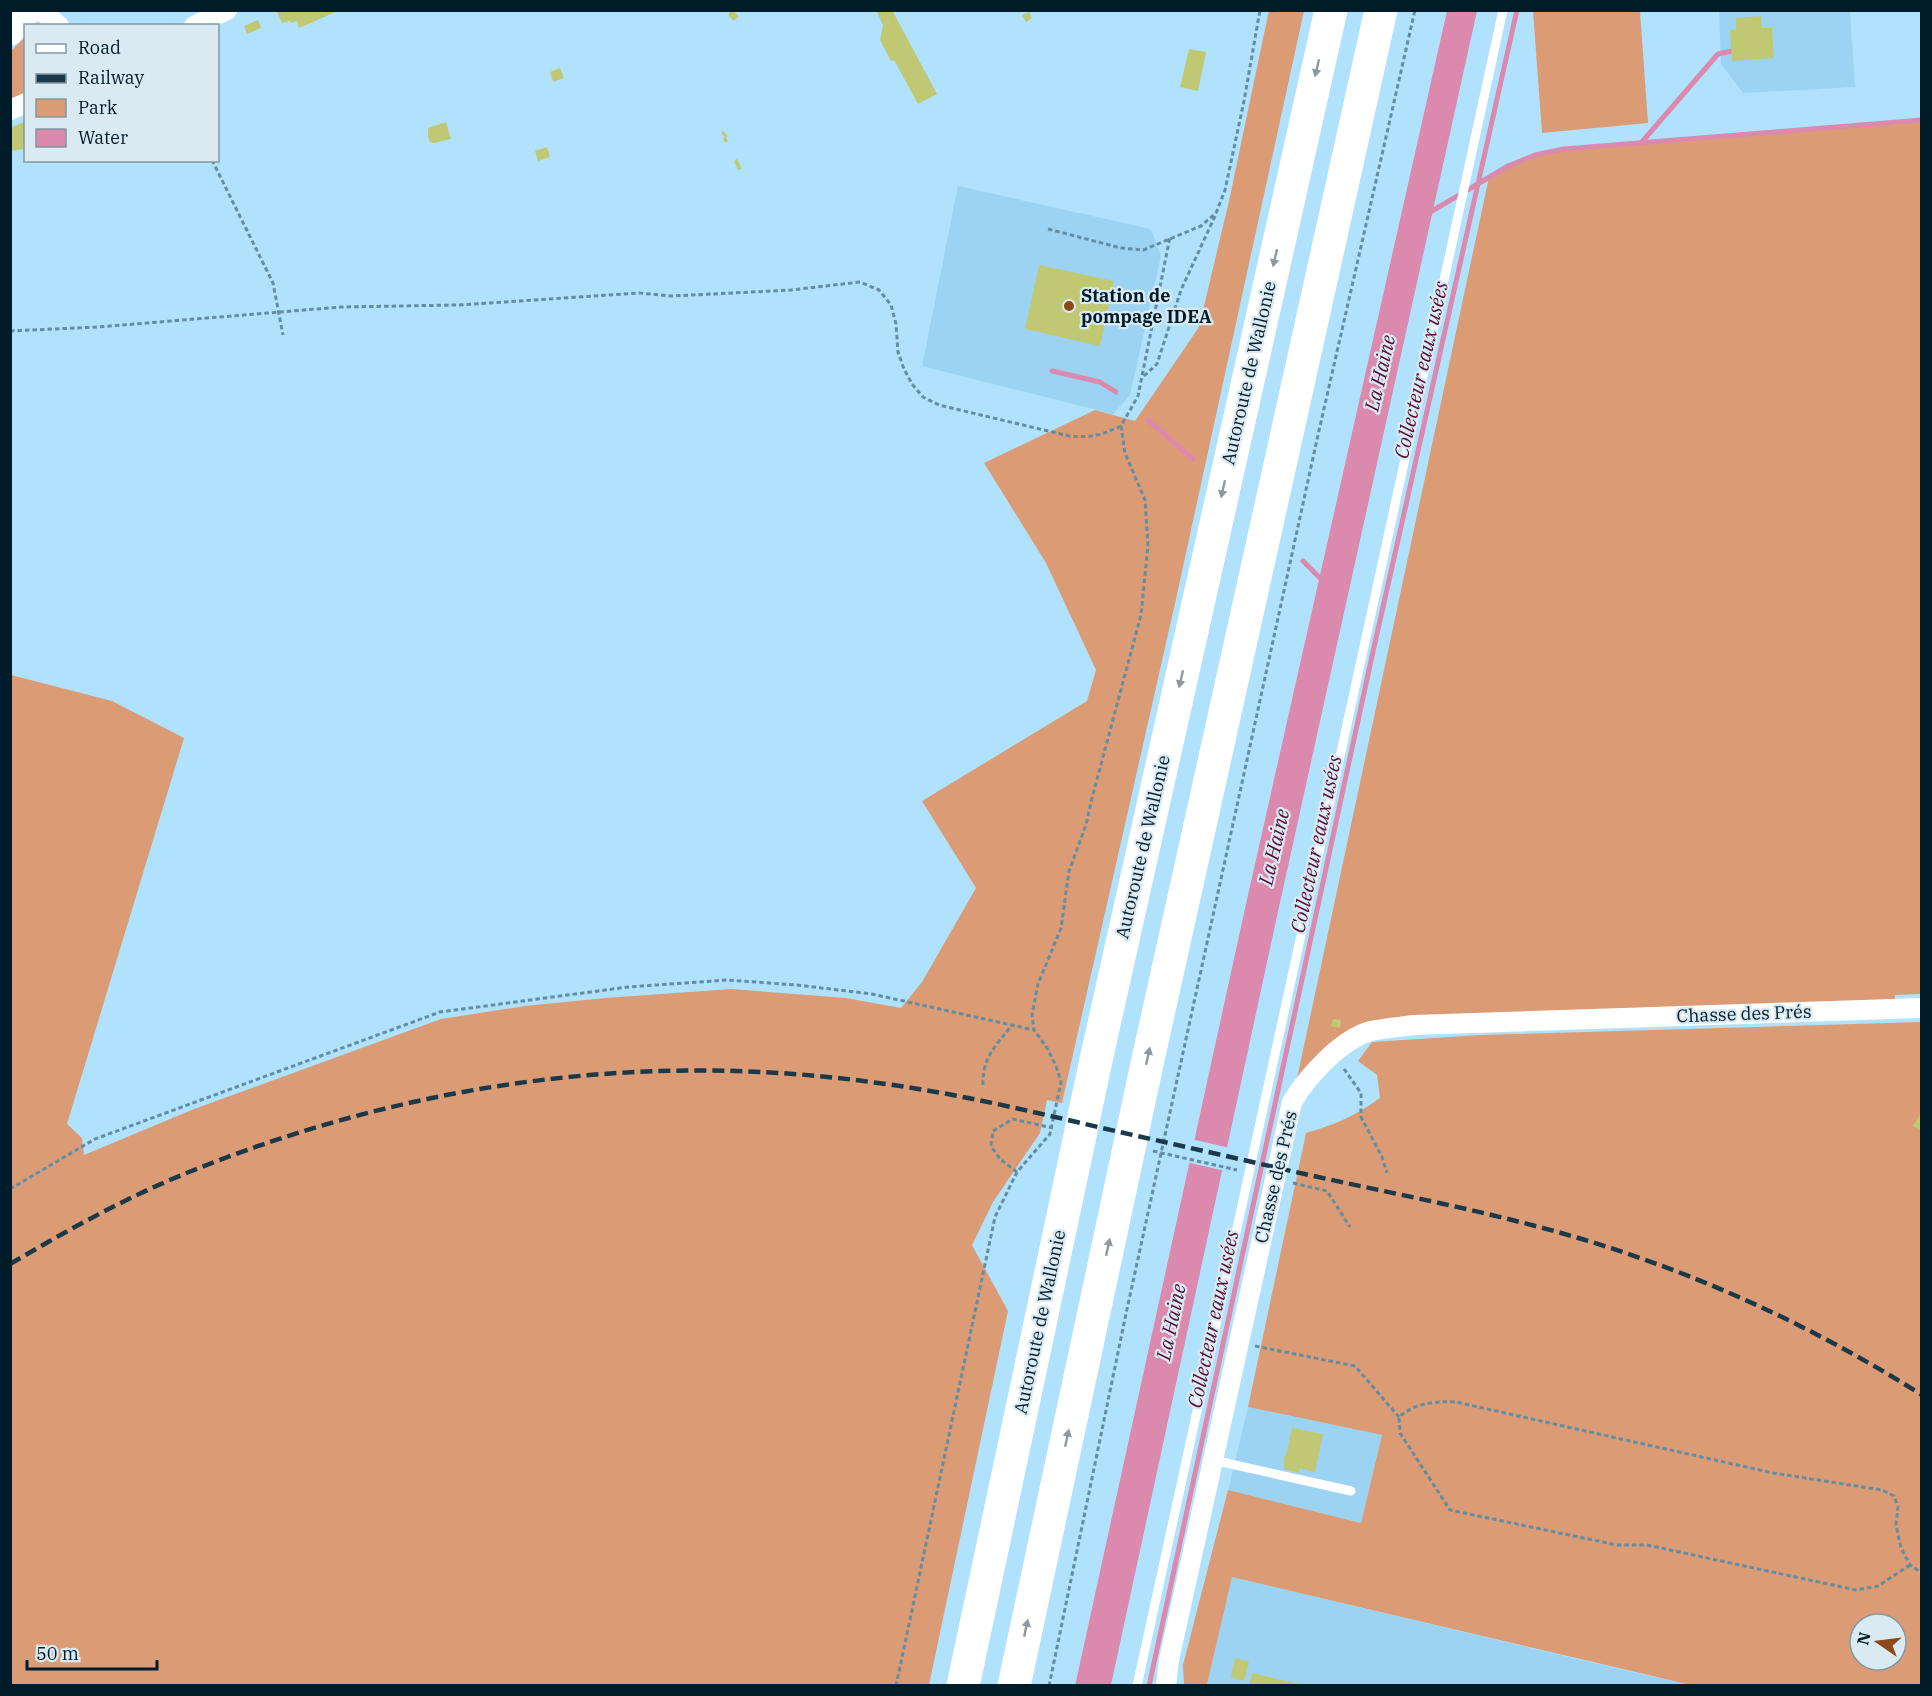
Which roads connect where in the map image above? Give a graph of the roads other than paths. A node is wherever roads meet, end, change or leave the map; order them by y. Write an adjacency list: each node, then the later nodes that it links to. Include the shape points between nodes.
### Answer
1 (29, 10): 9 (main road)
2 (41, 10): 7 (street)
3 (226, 10): 8 (street)
4 (1331, 10): 15 (highway, Autoroute de Wallonie, one-way to 15, via 1101,1039)
5 (1381, 10): 16 (highway, one-way to 5, via 1147,1064)
6 (1503, 10): 17 (lane)
7 (57, 24)
8 (198, 24)
9 (10, 33)
10 (24, 104): 11 (street)
11 (10, 110)
12 (1922, 1008): 13 (street, Chasse des Prés, via 1414,1025 1369,1032 1333,1053 1292,1102)
13 (1213, 1460): 14 (lane); 18 (street, Chasse des Prés)
14 (1351, 1491)
15 (963, 1686)
16 (1014, 1686)
17 (1137, 1686)
18 (1166, 1686)

